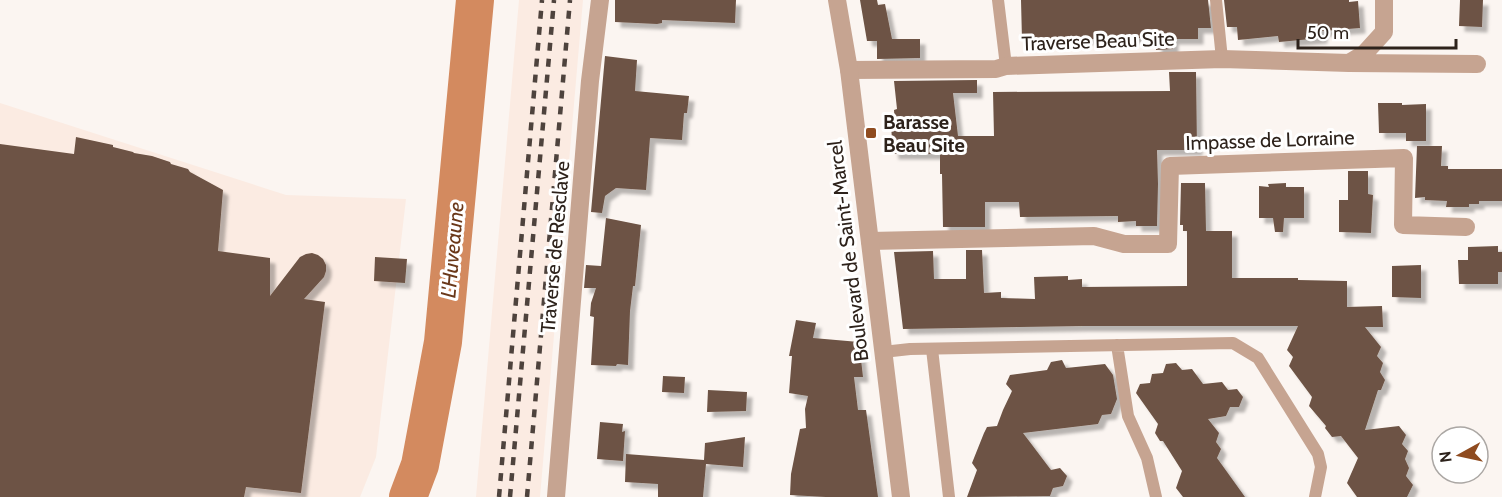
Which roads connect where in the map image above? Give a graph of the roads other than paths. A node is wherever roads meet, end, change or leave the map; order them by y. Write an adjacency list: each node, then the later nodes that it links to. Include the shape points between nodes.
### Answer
1 (600, 0): 16 (street, Traverse de Resclave)
2 (837, 0): 10 (street, Boulevard de Saint-Marcel)
3 (999, 0): 9 (lane)
4 (1216, 0): 6 (lane)
5 (1384, 0): 7 (street, via 1384,32 1364,54)
6 (1222, 59): 7 (street, Traverse Beau Site); 9 (street, Traverse Beau Site)
7 (1348, 63): 8 (street, Traverse Beau Site)
8 (1477, 64)
9 (1006, 66): 10 (street, Traverse Beau Site)
10 (849, 69): 12 (street, Boulevard de Saint-Marcel)
11 (1466, 227): 12 (street, Impasse de Lorraine, via 1403,225 1404,158 1170,166 1168,244 1124,244 1094,236)
12 (870, 241): 15 (street, Boulevard de Saint-Marcel)
13 (1117, 345): 14 (lane); 19 (lane, via 1128,416 1147,458); 20 (lane, via 1233,343 1258,358 1318,454 1321,467)
14 (932, 349): 15 (lane); 18 (lane)
15 (883, 352): 17 (street, Boulevard de Saint-Marcel)
16 (556, 497)
17 (901, 497)
18 (949, 497)
19 (1155, 497)
20 (1315, 497)

